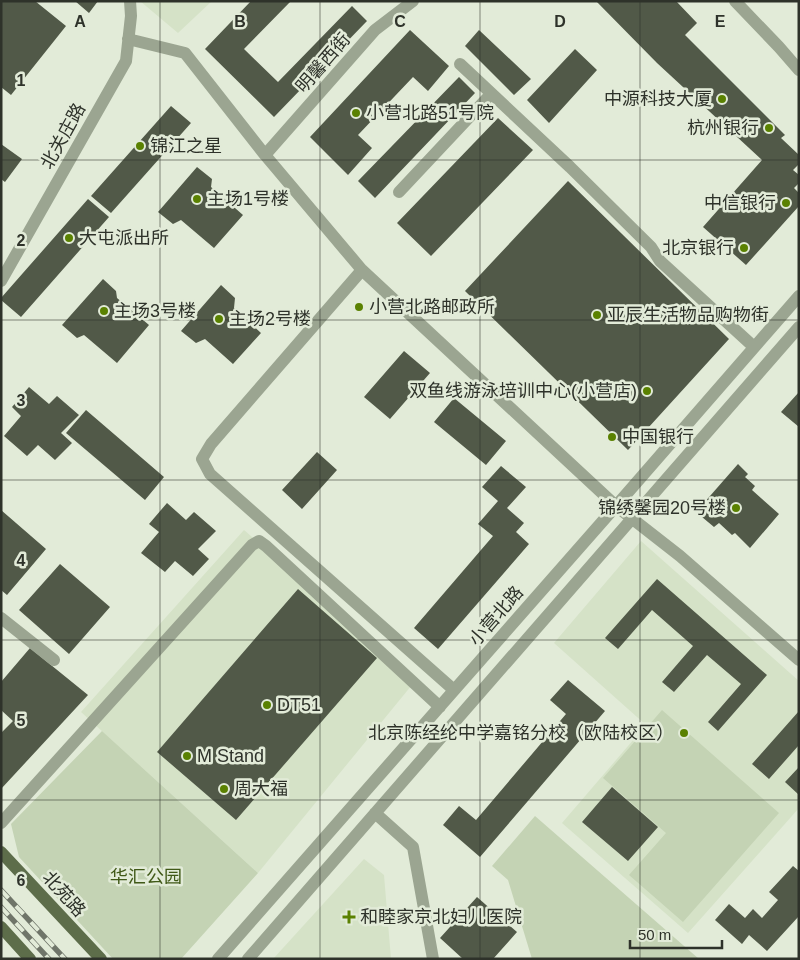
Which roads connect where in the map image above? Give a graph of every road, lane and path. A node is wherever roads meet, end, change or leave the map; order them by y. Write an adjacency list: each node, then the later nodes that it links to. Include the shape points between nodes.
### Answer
1 (130, 1): 4 (street, 北关庄路)
2 (412, 1): 8 (street, 明馨西街, via 375,30)
3 (735, 1): 6 (street)
4 (128, 39): 8 (street, via 184,53); 11 (street, 北关庄路, via 126,61)
5 (460, 64): 7 (street)
6 (799, 70)
7 (492, 94): 9 (street); 14 (street, via 651,247 660,260)
8 (266, 154): 10 (street)
9 (399, 192)
10 (362, 270): 15 (street); 20 (street, via 211,444 202,459 210,474)
11 (1, 281)
12 (799, 296): 14 (street, 小营北路)
13 (799, 327): 16 (street)
14 (754, 347): 15 (street, 小营北路)
15 (616, 506): 16 (street); 20 (street, 小营北路)
16 (632, 518): 19 (street); 22 (street)
17 (1, 618): 18 (street)
18 (54, 660)
19 (799, 660)
20 (454, 690): 21 (street, 小营北路)
21 (440, 707): 23 (street, via 259,541); 28 (street, 小营北路)
22 (375, 813): 29 (street); 30 (street, via 414,847)
23 (1, 823)
24 (1, 852): 27 (main road, 北苑路)
25 (1, 927): 26 (main road)
26 (30, 959)
27 (101, 959)
28 (218, 959)
29 (248, 959)
30 (433, 959)

